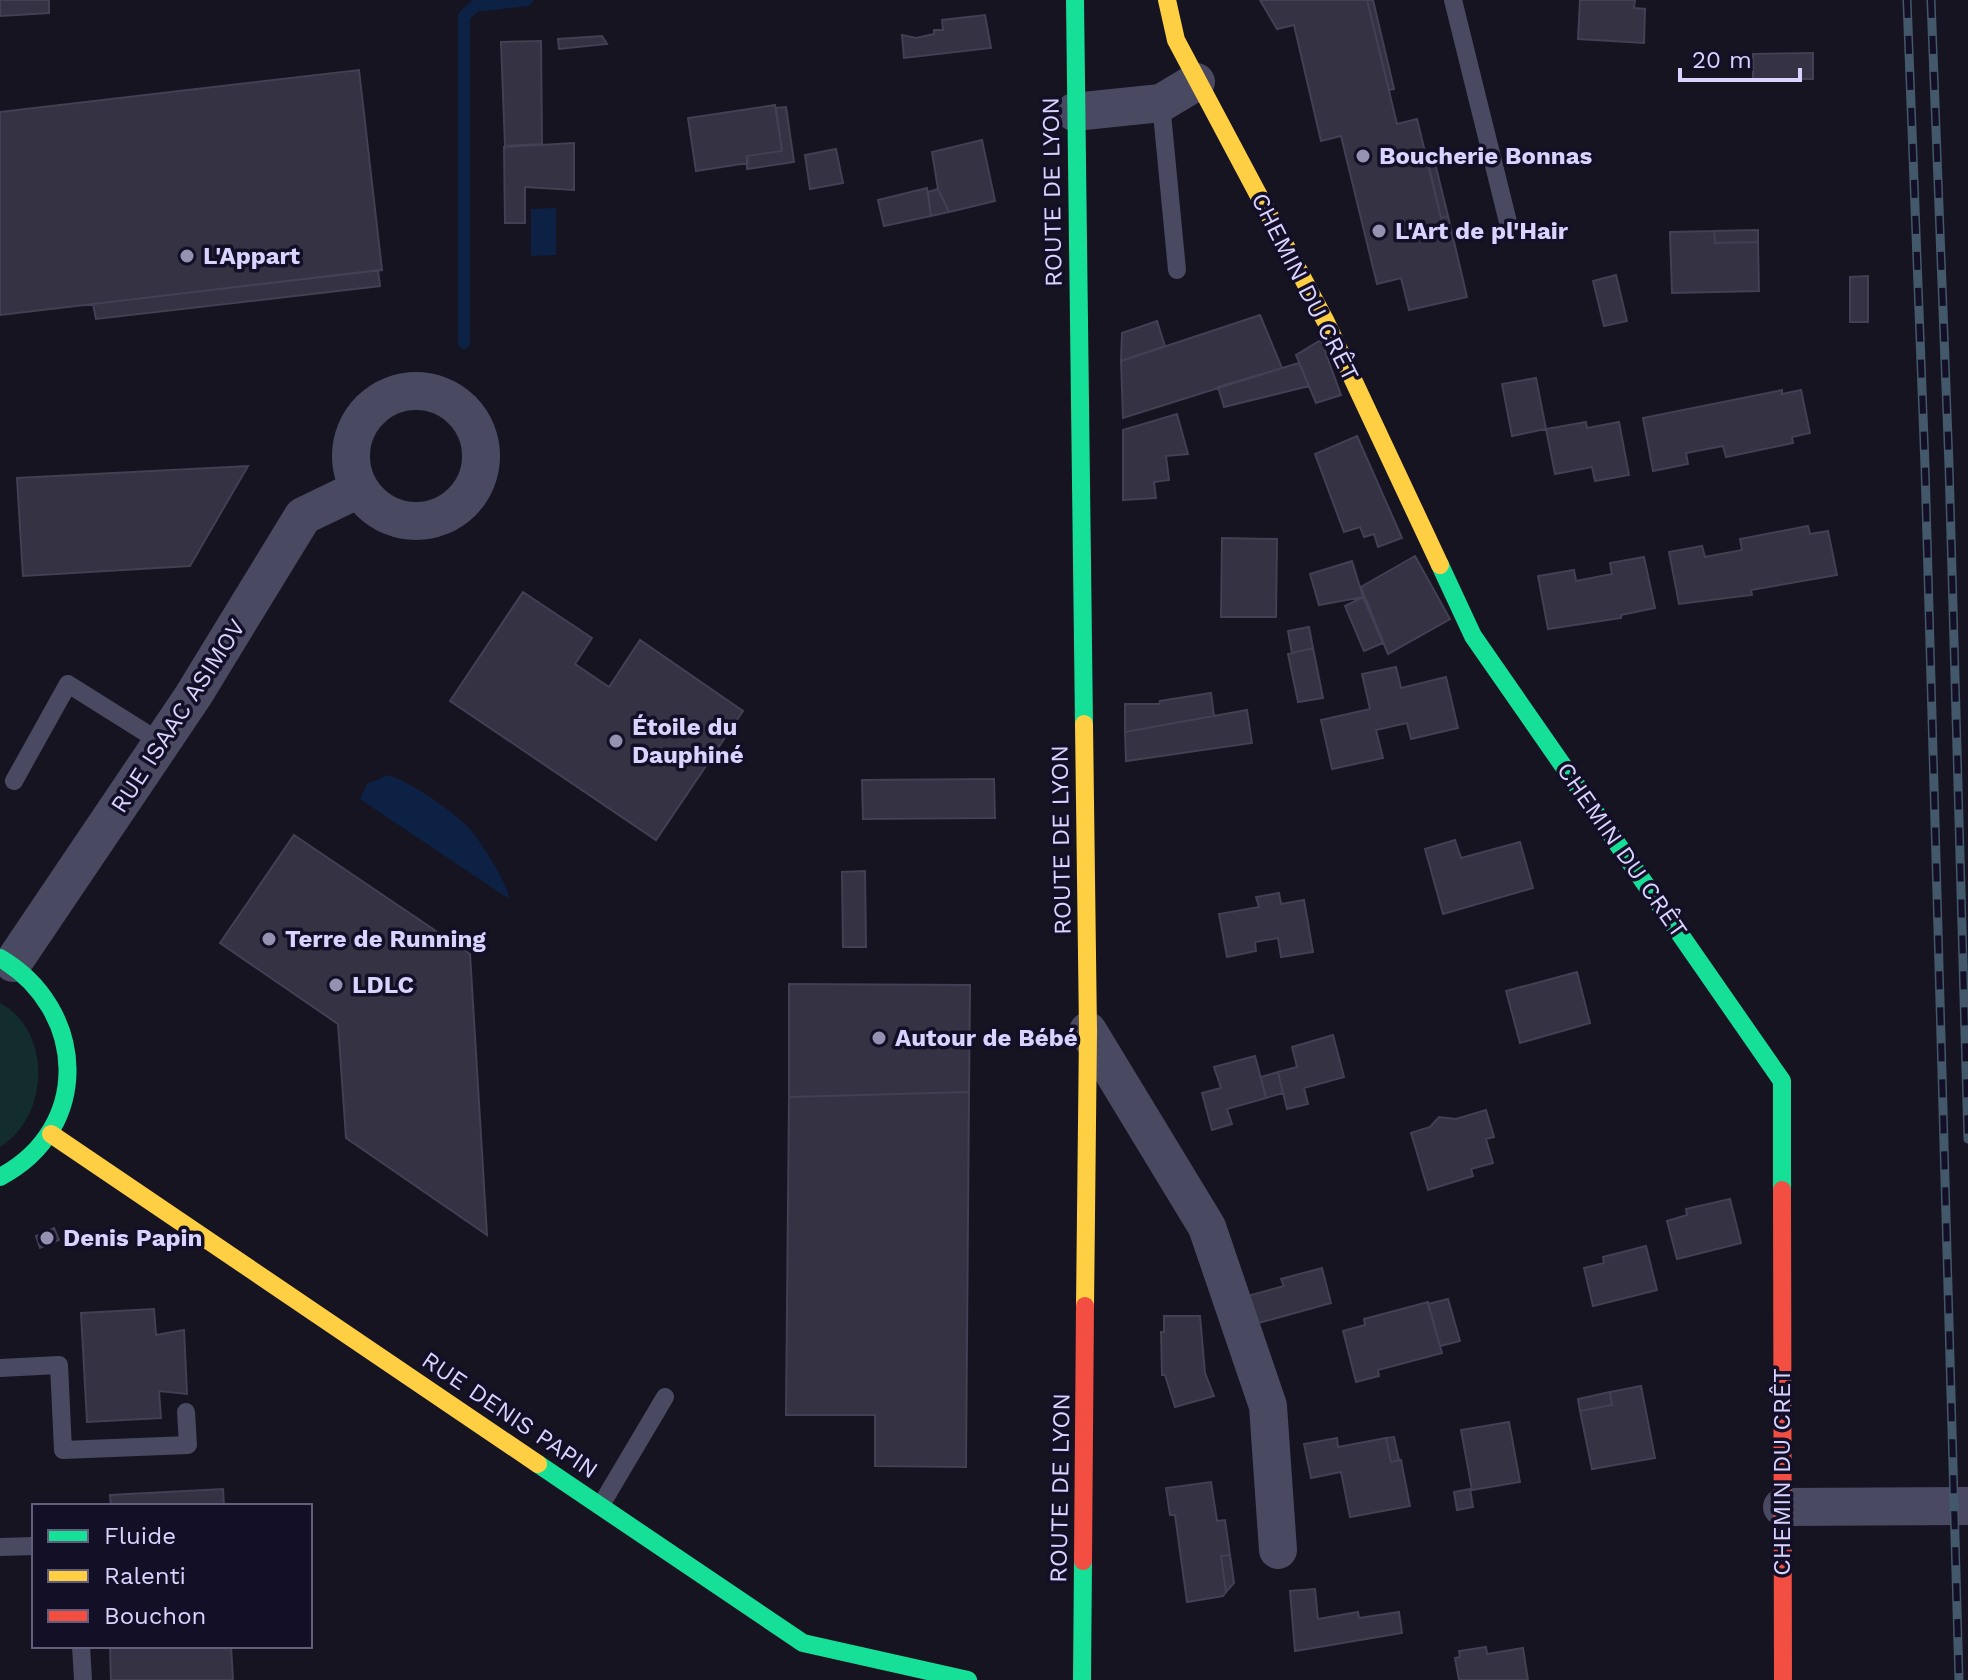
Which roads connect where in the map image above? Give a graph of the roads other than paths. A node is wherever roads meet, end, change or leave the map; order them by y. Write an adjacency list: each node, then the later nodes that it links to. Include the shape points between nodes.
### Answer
1 (1075, 0): 6 (street, ROUTE DE LYON)
2 (1167, 0): 4 (street, CHEMIN DU CRÊT, via 1176,40)
3 (1453, 0): 7 (lane)
4 (1196, 82): 5 (street); 21 (street, CHEMIN DU CRÊT, via 1326,322 1473,636 1782,1081)
5 (1161, 103): 6 (street); 8 (lane)
6 (1074, 112): 13 (street, ROUTE DE LYON)
7 (1508, 222)
8 (1177, 270)
9 (359, 489): 10 (street, RUE ISAAC ASIMOV, via 303,516)
10 (162, 743): 11 (lane, via 68,684); 12 (street, RUE ISAAC ASIMOV)
11 (14, 781)
12 (6, 961): 14 (street, via 47,997 67,1041 68,1089)
13 (1088, 1031): 24 (street, via 1207,1227 1268,1406); 28 (street, ROUTE DE LYON)
14 (51, 1134): 15 (street, via 23,1164); 19 (street, RUE DENIS PAPIN)
15 (0, 1177)
16 (0, 1368): 18 (lane, via 59,1365 63,1450 188,1445)
17 (665, 1397): 19 (lane)
18 (186, 1412)
19 (601, 1505): 27 (street, RUE DENIS PAPIN, via 803,1643)
20 (1968, 1506): 21 (street)
21 (1782, 1507): 29 (street, CHEMIN DU CRÊT)
22 (32, 1546): 23 (lane)
23 (0, 1547)
24 (1278, 1550)
25 (81, 1648): 26 (lane)
26 (83, 1680)
27 (968, 1680)
28 (1082, 1680)
29 (1783, 1680)

